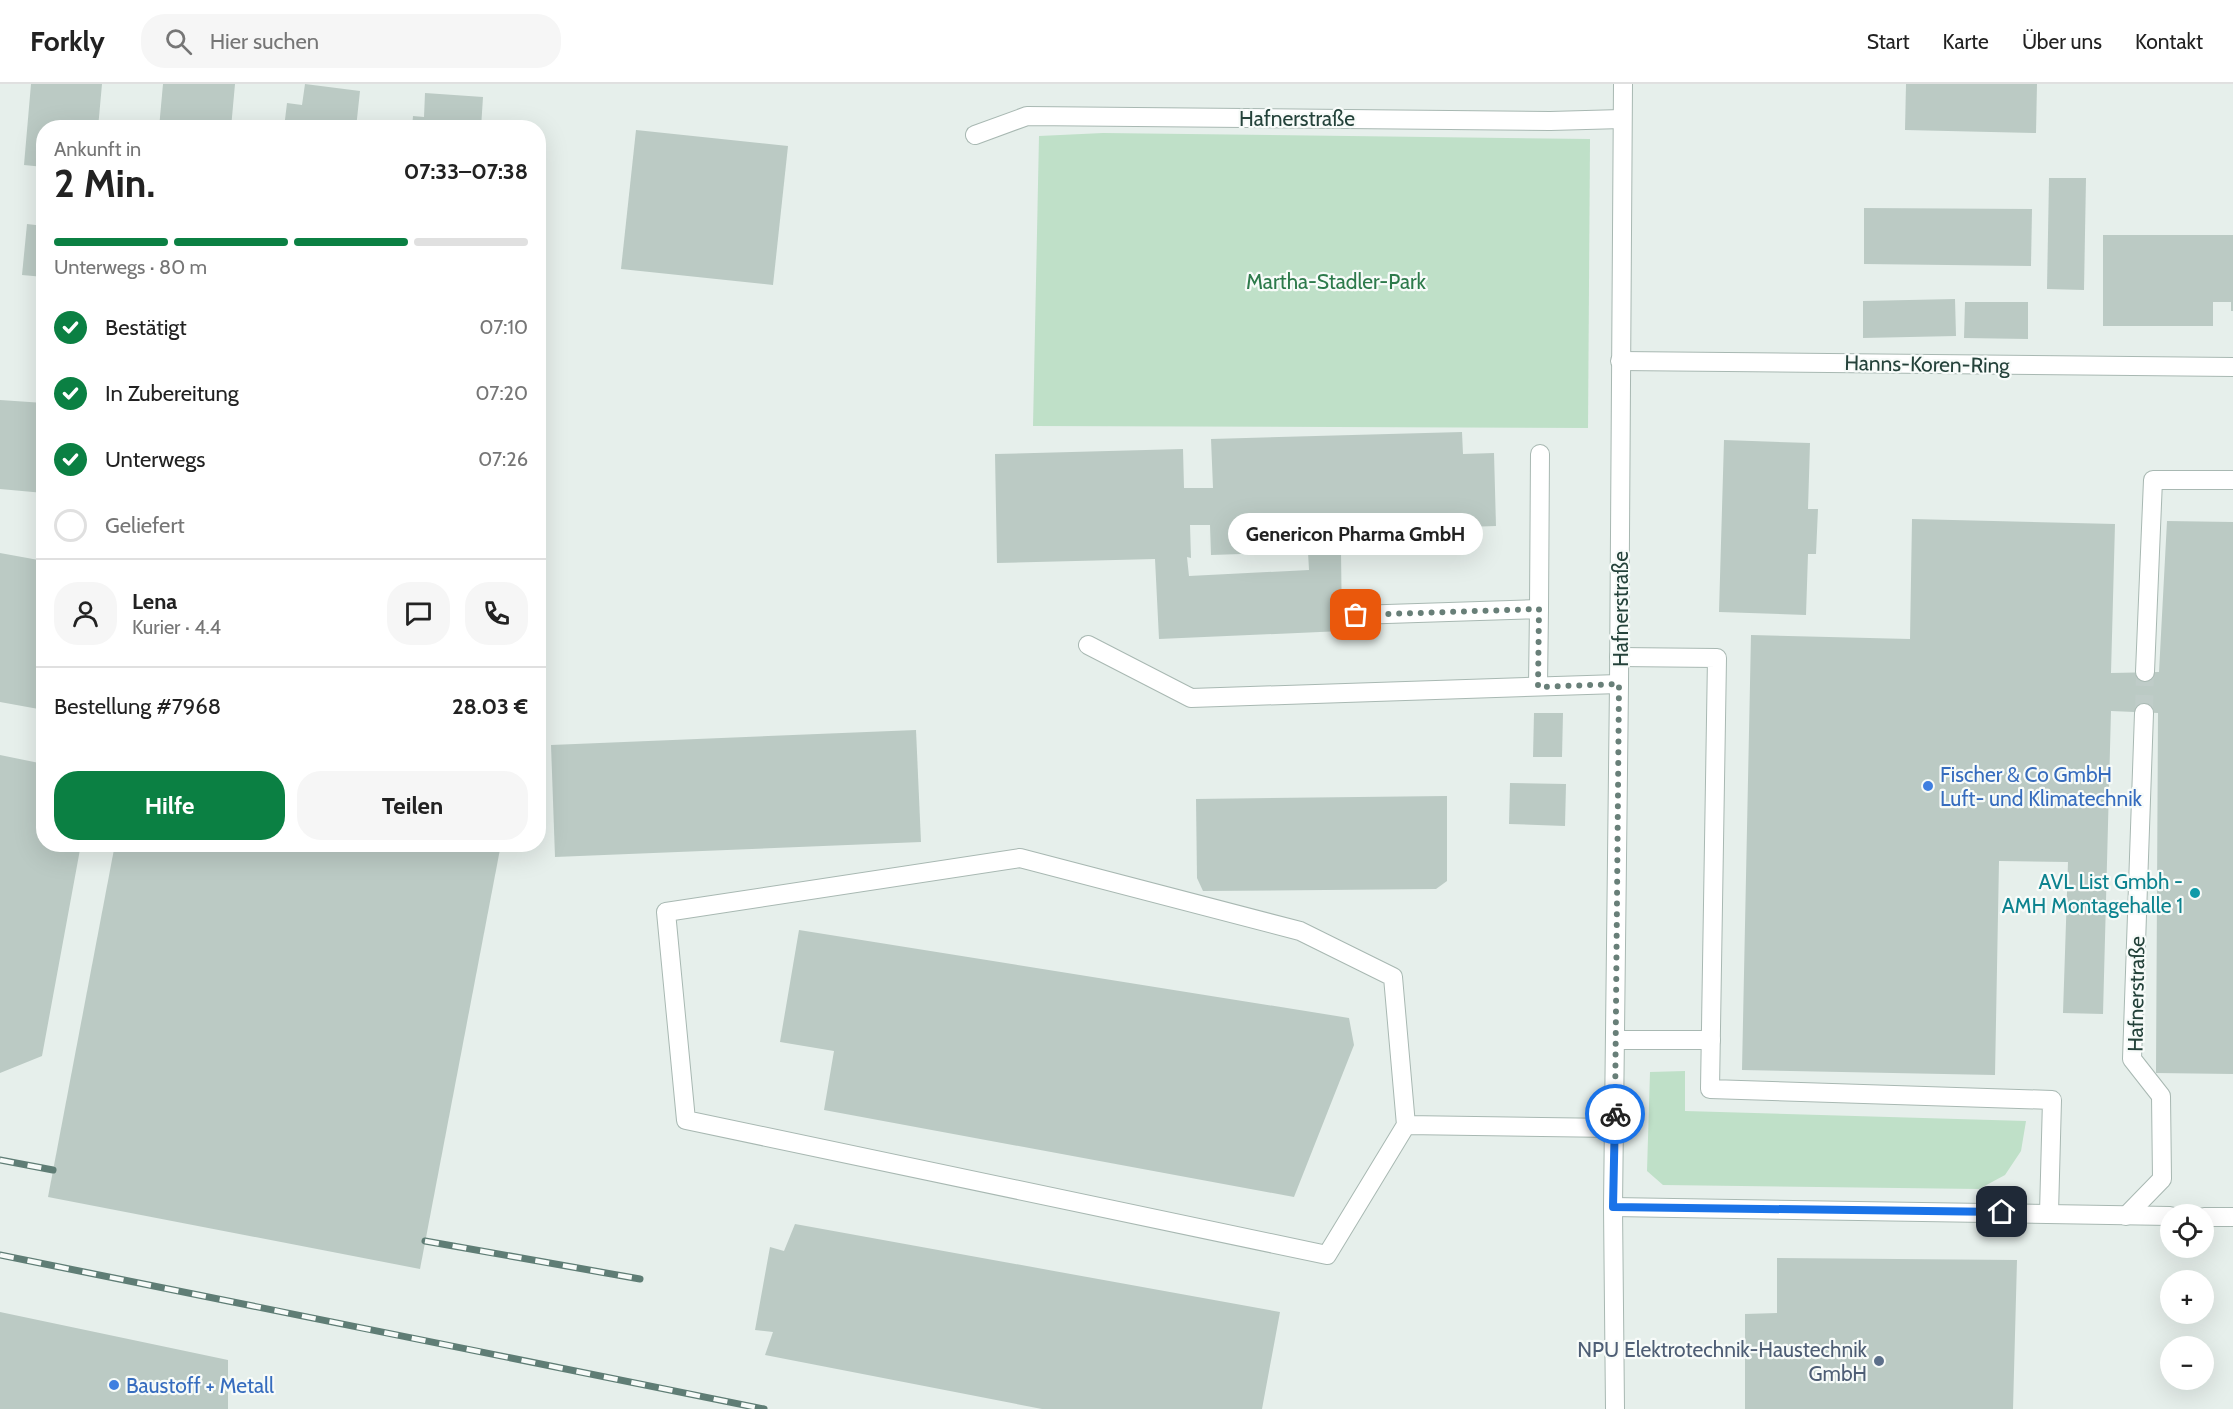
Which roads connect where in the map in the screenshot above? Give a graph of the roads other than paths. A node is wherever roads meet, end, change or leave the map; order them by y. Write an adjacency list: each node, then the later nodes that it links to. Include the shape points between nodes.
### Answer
1 (1623, 84): 2 (street, Hafnerstraße)
2 (1622, 119): 3 (street, Hafnerstraße, via 1027,116); 4 (street, Hafnerstraße)
3 (975, 135)
4 (1620, 361): 5 (street, Hanns-Koren-Ring); 11 (street, Hafnerstraße)
5 (2233, 367)
6 (1540, 454): 8 (street)
7 (2233, 480): 12 (street, via 2153,480)
8 (1539, 609): 9 (street); 14 (street)
9 (1356, 615)
10 (1088, 645): 14 (street, via 1191,698)
11 (1619, 657): 13 (street, Hafnerstraße); 17 (street, via 1717,658)
12 (2145, 672)
13 (1619, 684): 14 (street); 16 (street, Hafnerstraße)
14 (1538, 687)
15 (2144, 712): 22 (street, Hafnerstraße, via 2132,1059 2161,1096 2162,1179)
16 (1616, 1040): 17 (street); 19 (street, Hafnerstraße)
17 (1711, 1040): 21 (street, via 1710,1089 2052,1100)
18 (1406, 1125): 18 (street, via 1394,977 1300,931 1020,858 666,912 686,1120 1327,1255); 19 (street)
19 (1614, 1128): 20 (street, Hafnerstraße)
20 (1613, 1207): 21 (street); 26 (street, Hafnerstraße)
21 (2049, 1213): 22 (street)
22 (2126, 1216): 23 (street)
23 (2160, 1216)
24 (2214, 1216): 25 (street)
25 (2233, 1217)
26 (1615, 1409)

